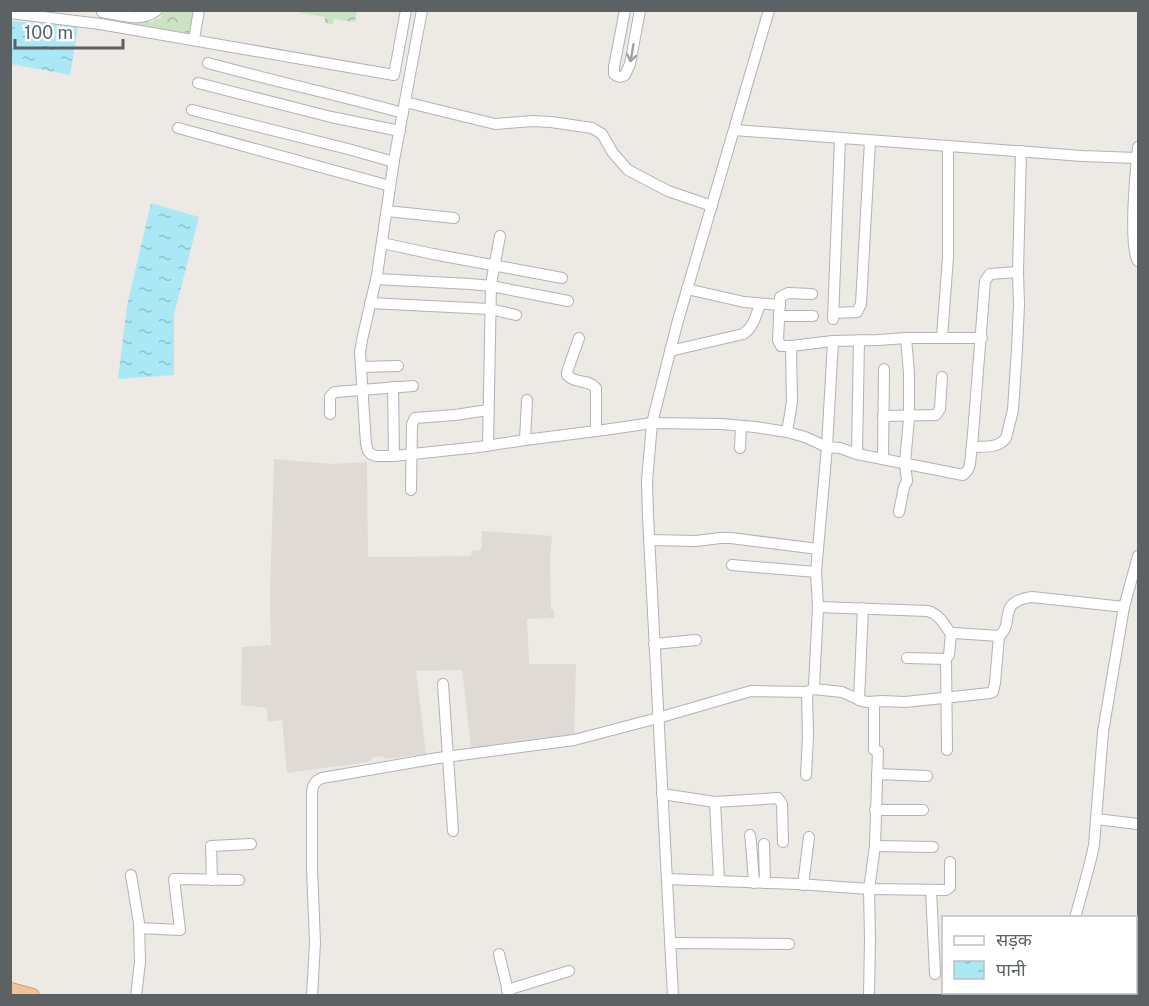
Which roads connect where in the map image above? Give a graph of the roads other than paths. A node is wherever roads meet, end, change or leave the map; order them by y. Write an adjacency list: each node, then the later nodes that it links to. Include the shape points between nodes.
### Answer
1 (157, 10): 8 (street, via 142,18)
2 (199, 10): 11 (street)
3 (406, 10): 11 (street, via 394,75)
4 (422, 10): 14 (street)
5 (625, 10): 6 (street, one-way to 5, via 628,71 620,77 614,74 614,67)
6 (640, 10)
7 (769, 10): 18 (street)
8 (102, 11): 10 (street)
9 (10, 14): 10 (street)
10 (100, 24): 11 (street)
11 (194, 39)
12 (208, 63): 16 (street)
13 (198, 83): 19 (street)
14 (405, 102): 16 (street); 27 (street, via 495,124 551,122 592,128 602,134 628,170)
15 (192, 110): 25 (street)
16 (403, 113): 19 (street)
17 (178, 129): 26 (street)
18 (734, 130): 20 (street); 27 (street)
19 (400, 131): 25 (street)
20 (840, 139): 21 (street); 21 (street, via 833,317 857,312 861,304)
21 (870, 141): 22 (street)
22 (948, 147): 23 (street); 49 (street, via 948,257)
23 (1021, 151): 24 (street, via 1082,156); 34 (street)
24 (1138, 153): 32 (street, via 1134,246)
25 (394, 162): 26 (street)
26 (390, 186): 28 (street)
27 (712, 206): 38 (street)
28 (387, 211): 29 (street); 31 (street)
29 (454, 218)
30 (500, 236): 33 (street)
31 (382, 243): 33 (street); 36 (street)
32 (1138, 261)
33 (494, 264): 35 (street); 37 (street)
34 (1018, 272): 50 (street, via 987,277); 74 (street, via 1013,410 1006,438 1000,444)
35 (562, 278)
36 (376, 279): 37 (street); 41 (street)
37 (490, 286): 40 (street); 43 (street)
38 (687, 289): 42 (street); 54 (street)
39 (812, 294): 44 (street, via 788,293 780,297)
40 (568, 301)
41 (370, 303): 43 (street); 56 (street, via 360,352)
42 (760, 304): 44 (street); 54 (street, via 753,323 743,334)
43 (490, 309): 45 (street); 63 (street)
44 (780, 311): 46 (street); 53 (street, via 778,340 781,346)
45 (516, 315)
46 (813, 316)
47 (579, 338): 69 (street, via 567,375 596,388)
48 (906, 338): 49 (street); 52 (street); 66 (street)
49 (942, 338): 50 (street)
50 (982, 338): 74 (street)
51 (833, 340): 52 (street); 53 (street); 73 (street)
52 (859, 340): 77 (street)
53 (791, 346): 70 (street, via 792,402)
54 (670, 351): 67 (street)
55 (398, 366): 56 (street)
56 (361, 367): 61 (street)
57 (884, 369): 65 (street)
58 (942, 376): 66 (street, via 939,413)
59 (413, 386): 60 (street)
60 (393, 387): 61 (street); 78 (street)
61 (363, 389): 64 (street, via 333,393); 78 (street, via 368,451 376,456)
62 (526, 400): 71 (street)
63 (488, 410): 72 (street); 76 (street, via 414,418)
64 (330, 414)
65 (883, 416): 66 (street); 79 (street)
66 (909, 416): 80 (street)
67 (652, 423): 68 (street); 69 (street); 83 (street, via 647,481)
68 (741, 426): 70 (street); 75 (street)
69 (597, 431): 71 (street)
70 (787, 432): 73 (street)
71 (525, 440): 72 (street)
72 (488, 446): 76 (street)
73 (827, 447): 77 (street); 84 (street)
74 (972, 447): 80 (street, via 968,470 963,475)
75 (740, 448)
76 (411, 454): 78 (street); 81 (street)
77 (857, 454): 79 (street)
78 (394, 456)
79 (883, 458): 80 (street)
80 (905, 462): 82 (street, via 907,481)
81 (411, 490)
82 (899, 512)
83 (649, 540): 84 (street, via 731,538); 94 (street)
84 (818, 549): 87 (street)
85 (1138, 556): 89 (street)
86 (732, 565): 87 (street)
87 (816, 572): 88 (street)
88 (818, 607): 90 (street); 98 (street)
89 (1124, 607): 92 (street, via 1023,598 1011,605 1004,632); 112 (street, via 1103,732)
90 (863, 608): 91 (street, via 928,611 939,616); 100 (street)
91 (951, 634): 92 (street); 96 (street)
92 (999, 636): 99 (street, via 993,692)
93 (696, 640): 94 (street)
94 (654, 644): 102 (street)
95 (907, 658): 96 (street)
96 (946, 659): 99 (street)
97 (442, 684): 104 (street)
98 (810, 690): 100 (street, via 842,692); 102 (street, via 751,691); 106 (street)
99 (947, 698): 101 (street); 103 (street)
100 (859, 700): 101 (street)
101 (874, 702): 105 (street)
102 (658, 718): 104 (street, via 574,740); 108 (street)
103 (947, 750)
104 (448, 757): 114 (street); 141 (street, via 322,778 313,785)
105 (877, 774): 107 (street); 110 (street)
106 (806, 776)
107 (927, 776)
108 (662, 794): 109 (street); 124 (street)
109 (715, 802): 117 (street, via 778,798 782,804); 127 (street)
110 (875, 810): 111 (street); 120 (street)
111 (923, 810)
112 (1096, 819): 113 (street); 132 (street, via 1090,863)
113 (1138, 824)
114 (453, 831)
115 (750, 835): 128 (street)
116 (809, 837): 129 (street)
117 (783, 842)
118 (251, 844): 125 (street, via 211,846)
119 (764, 844): 128 (street)
120 (875, 846): 121 (street); 130 (street)
121 (933, 847)
122 (950, 862): 131 (street, via 949,888)
123 (131, 875): 133 (street)
124 (667, 879): 127 (street); 134 (street)
125 (212, 880): 126 (street); 133 (street, via 174,879 180,930)
126 (239, 880)
127 (719, 881): 128 (street)
128 (760, 883): 129 (street)
129 (803, 885): 130 (street)
130 (869, 889): 131 (street); 143 (street)
131 (931, 890): 138 (street)
132 (1076, 916)
133 (139, 928): 140 (street)
134 (671, 943): 135 (street); 142 (street)
135 (789, 944)
136 (499, 954): 139 (street)
137 (569, 971): 139 (street)
138 (935, 974)
139 (508, 993)
140 (136, 996)
141 (312, 996)
142 (673, 996)
143 (868, 996)

